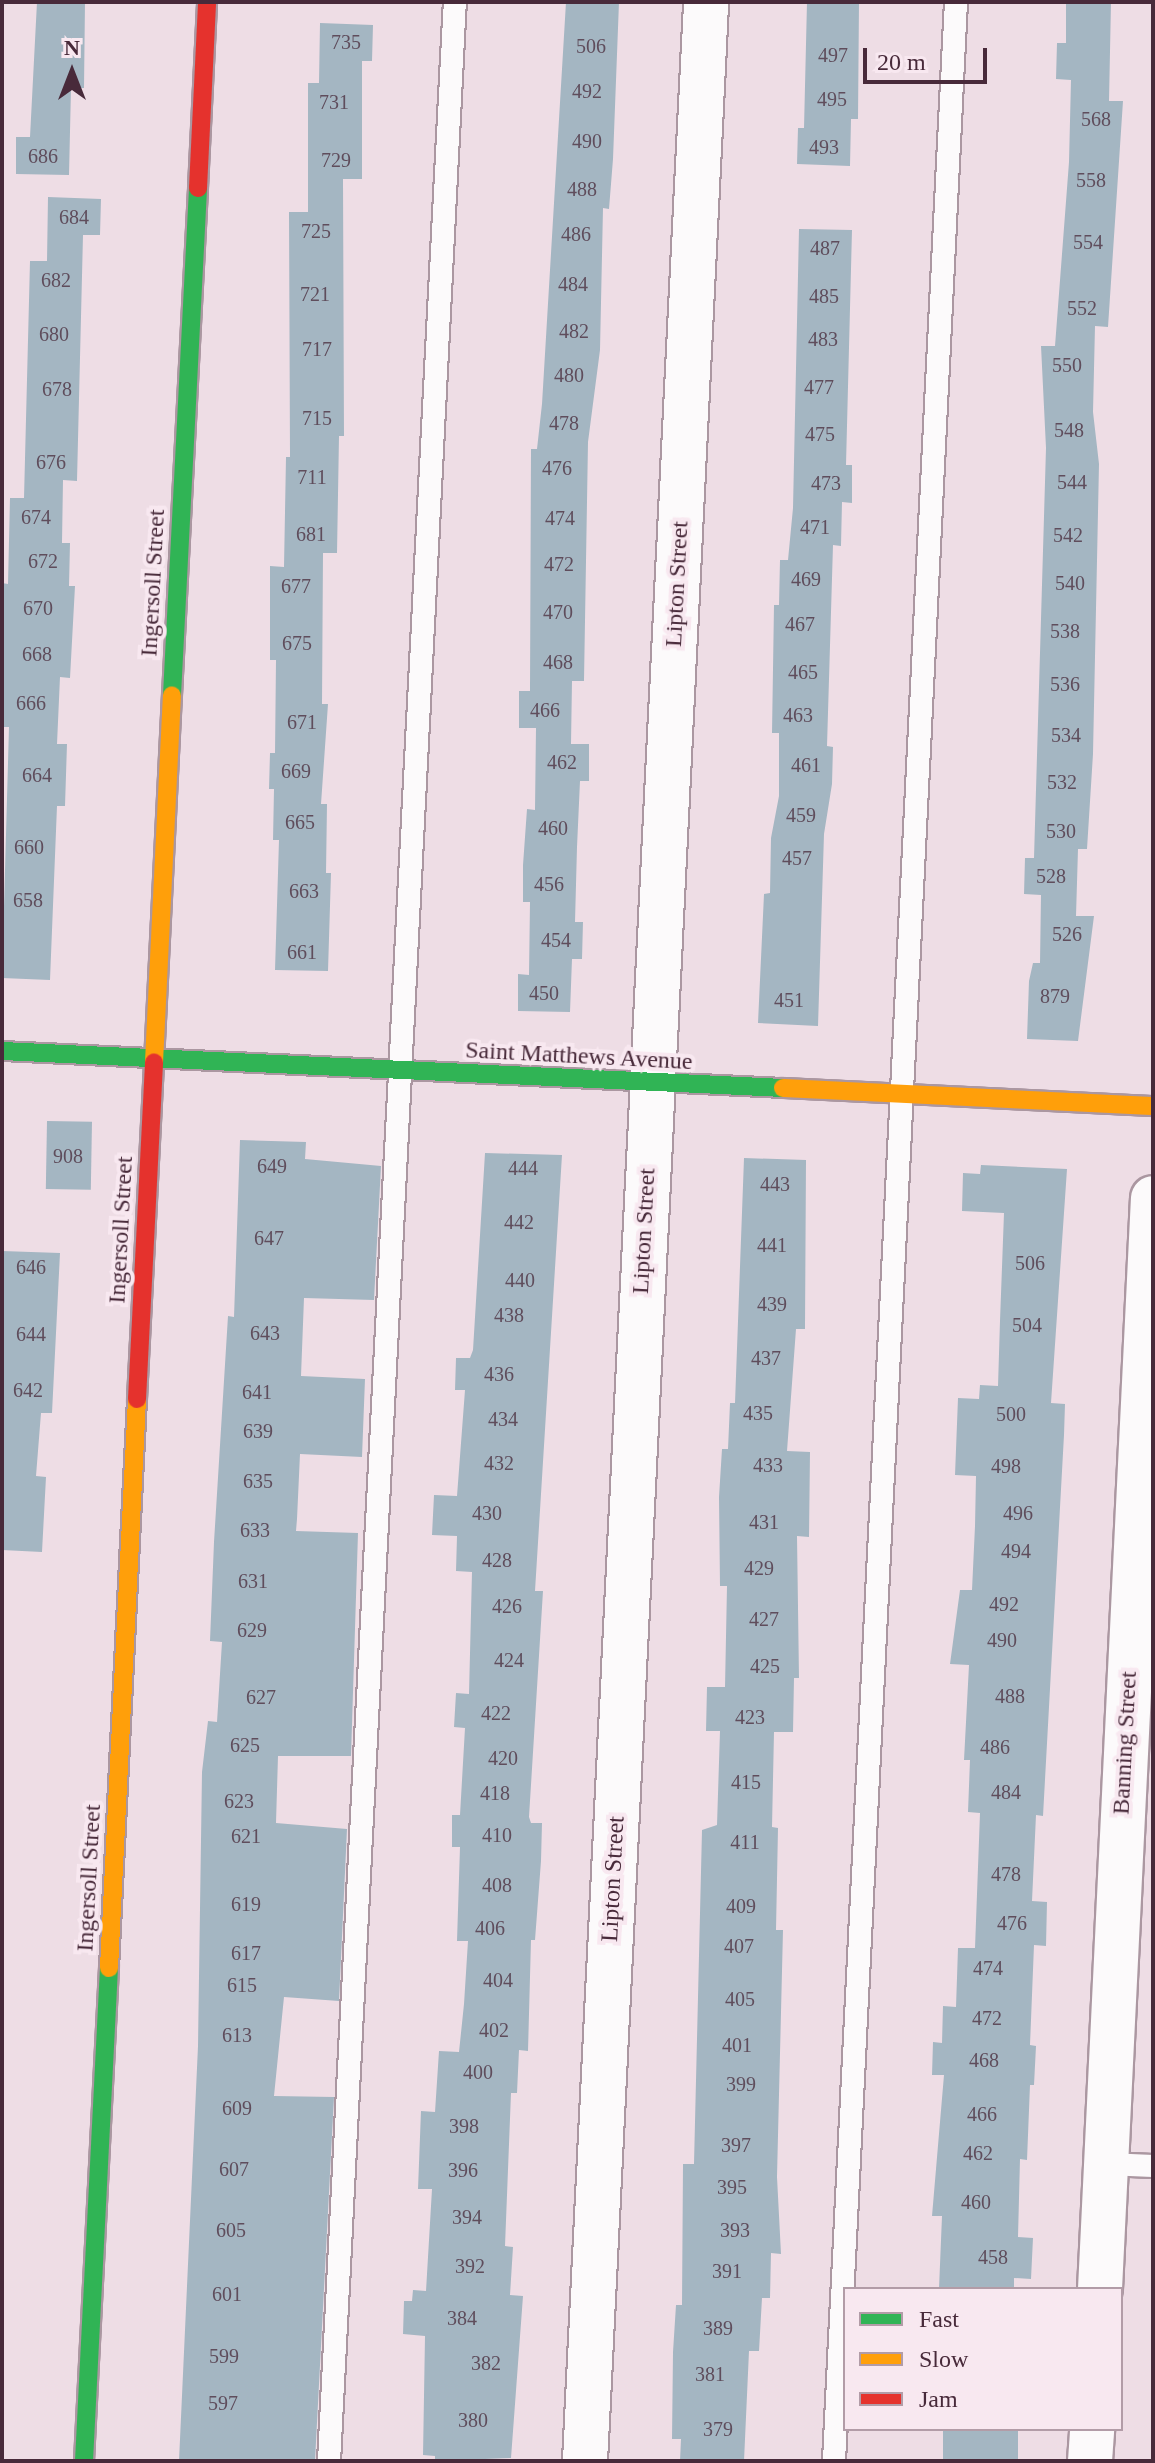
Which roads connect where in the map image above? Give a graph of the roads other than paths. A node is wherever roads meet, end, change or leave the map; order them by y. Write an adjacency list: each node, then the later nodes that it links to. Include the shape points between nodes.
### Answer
1 (207, 2): 6 (street, Ingersoll Street)
2 (455, 2): 7 (lane)
3 (706, 2): 8 (street, Lipton Street)
4 (956, 2): 9 (lane)
5 (2, 1051): 6 (street, Saint Matthews Avenue)
6 (154, 1059): 7 (street, Saint Matthews Avenue); 16 (street, Ingersoll Street)
7 (401, 1071): 8 (street, Saint Matthews Avenue); 17 (lane)
8 (652, 1083): 9 (street, Saint Matthews Avenue); 18 (street, Lipton Street)
9 (903, 1096): 10 (street, Saint Matthews Avenue); 19 (lane)
10 (1153, 1106)
11 (1153, 1198): 12 (street, Banning Street)
12 (1107, 2164): 13 (lane); 14 (street, Banning Street)
13 (1153, 2166)
14 (1100, 2287)
15 (1092, 2431): 20 (street)
16 (84, 2461)
17 (329, 2461)
18 (585, 2461)
19 (834, 2461)
20 (1090, 2461)

